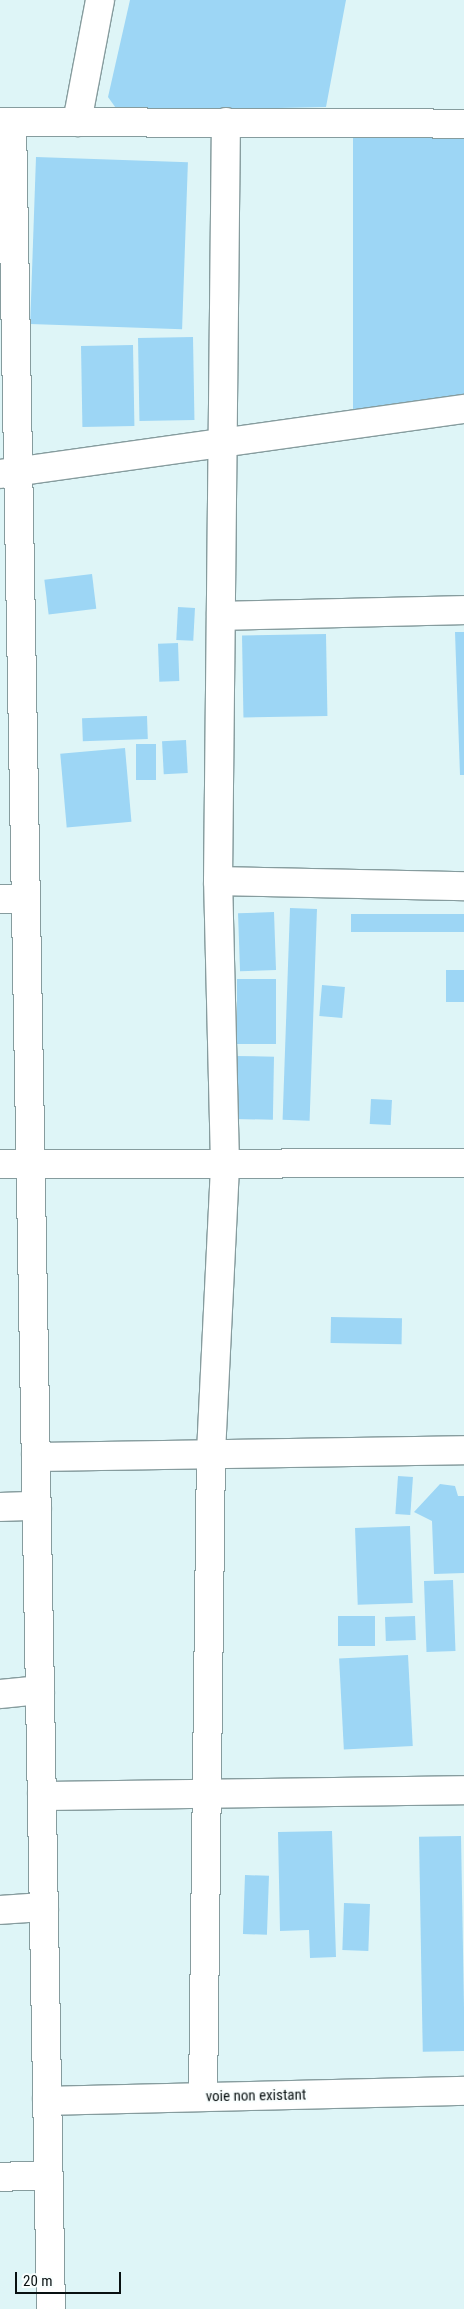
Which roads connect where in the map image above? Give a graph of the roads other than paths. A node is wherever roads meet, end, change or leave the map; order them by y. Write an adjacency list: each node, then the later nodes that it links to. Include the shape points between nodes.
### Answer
1 (100, 0): 3 (street)
2 (6, 122): 3 (street); 8 (street)
3 (77, 122): 4 (street)
4 (226, 122): 5 (street); 7 (street)
5 (464, 124)
6 (464, 409): 7 (street)
7 (223, 443): 8 (street); 10 (street)
8 (9, 473): 13 (street)
9 (464, 610): 10 (street)
10 (221, 616): 11 (street)
11 (218, 881): 12 (street); 16 (street)
12 (464, 886)
13 (13, 899): 15 (street)
14 (0, 1164): 15 (street)
15 (32, 1164): 16 (street); 20 (street)
16 (225, 1164): 17 (street); 19 (street)
17 (464, 1164)
18 (464, 1450): 19 (street)
19 (211, 1453): 20 (street); 26 (street)
20 (36, 1457): 21 (street)
21 (37, 1506): 22 (street); 23 (street)
22 (0, 1507)
23 (40, 1690): 24 (street); 27 (street)
24 (0, 1694)
25 (464, 1790): 26 (street)
26 (206, 1794): 27 (street); 31 (street)
27 (42, 1796): 28 (street)
28 (44, 1907): 29 (street); 32 (street)
29 (0, 1910)
30 (464, 2091): 31 (street, voie non existant)
31 (203, 2097): 32 (street, voie non existant)
32 (47, 2101): 33 (street)
33 (48, 2176): 34 (street); 35 (street)
34 (0, 2177)
35 (51, 2309)

